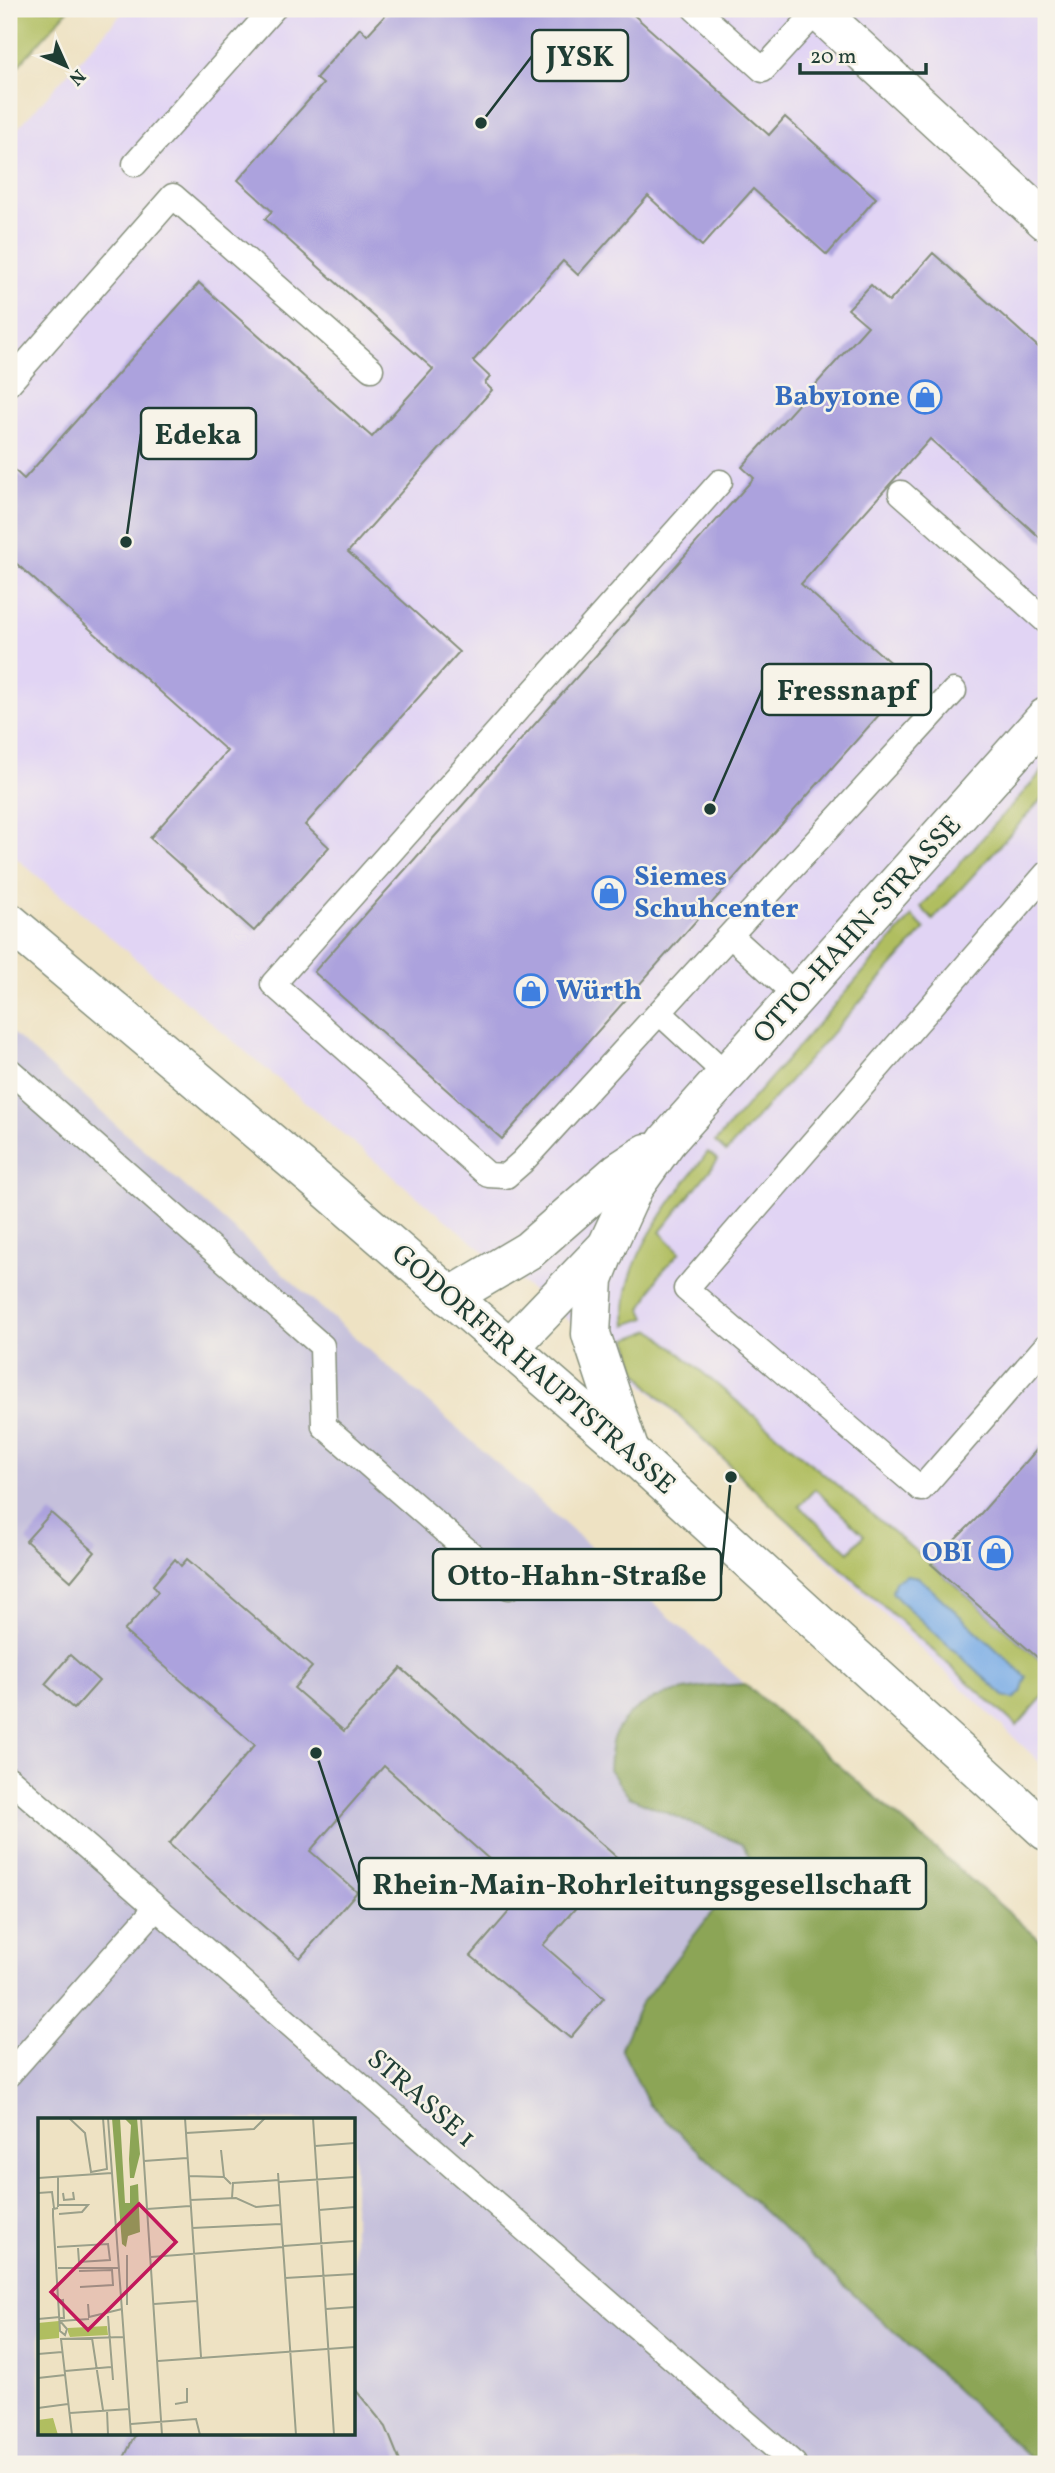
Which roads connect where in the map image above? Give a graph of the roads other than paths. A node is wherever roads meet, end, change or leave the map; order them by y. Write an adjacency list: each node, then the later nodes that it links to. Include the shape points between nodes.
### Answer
1 (273, 9): 4 (lane)
2 (695, 9): 3 (lane, via 763,70)
3 (817, 10): 5 (main road)
4 (135, 164)
5 (1046, 221)
6 (371, 369): 7 (lane, via 173,196)
7 (9, 383)
8 (720, 482): 17 (lane, via 273,984 488,1175 506,1176 522,1162)
9 (901, 493): 10 (lane)
10 (1046, 621)
11 (954, 691): 15 (lane)
12 (1046, 717): 16 (main road, OTTO-HAHN-STRASSE)
13 (1046, 874): 23 (lane, via 686,1289 921,1489)
14 (9, 922): 22 (main road, GODORFER HAUPTSTRASSE)
15 (731, 936): 16 (lane); 17 (lane)
16 (798, 997): 19 (main road, OTTO-HAHN-STRASSE)
17 (660, 1013): 19 (lane)
18 (9, 1070): 26 (lane, via 322,1346 324,1426)
19 (727, 1075): 20 (main road, OTTO-HAHN-STRASSE)
20 (667, 1141): 21 (main road, OTTO-HAHN-STRASSE, via 634,1187); 22 (main road, OTTO-HAHN-STRASSE, via 618,1172 529,1250)
21 (607, 1246): 24 (main road, OTTO-HAHN-STRASSE); 25 (main road, via 594,1279 591,1334)
22 (450, 1297): 24 (main road, GODORFER HAUPTSTRASSE)
23 (1046, 1346)
24 (509, 1348): 25 (main road, GODORFER HAUPTSTRASSE)
25 (630, 1452): 28 (main road, GODORFER HAUPTSTRASSE)
26 (509, 1587)
27 (9, 1779): 29 (lane, STRASSE 1)
28 (1046, 1831)
29 (156, 1908): 30 (lane); 31 (lane, STRASSE 1)
30 (9, 2074)
31 (794, 2464)

